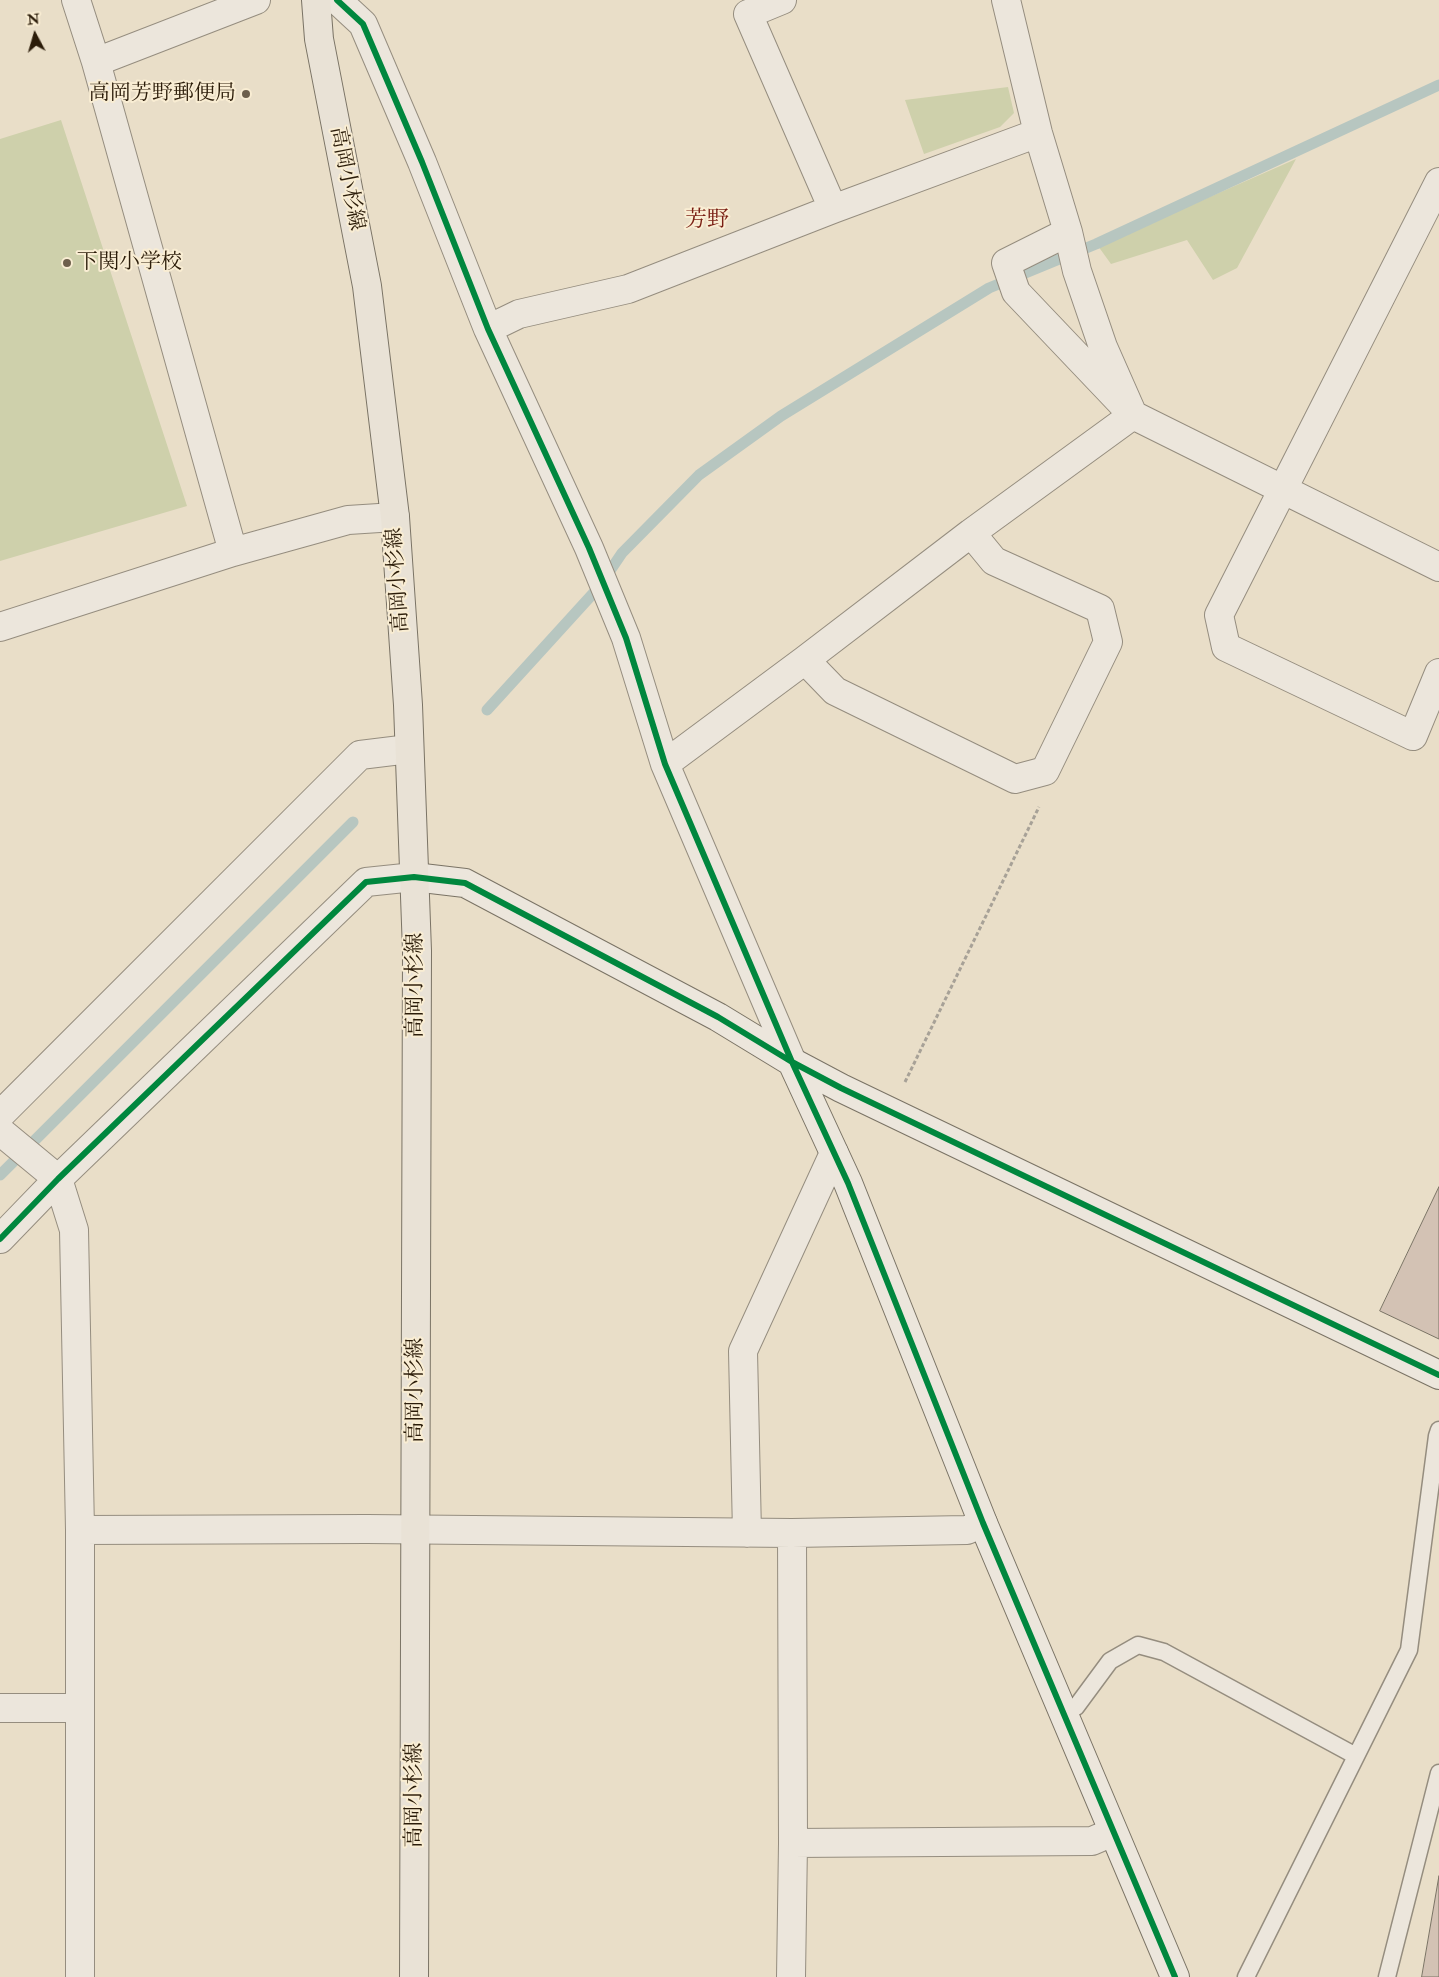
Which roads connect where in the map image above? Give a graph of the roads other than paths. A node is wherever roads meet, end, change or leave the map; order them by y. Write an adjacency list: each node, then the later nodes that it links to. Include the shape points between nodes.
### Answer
1 (76, 0): 7 (street)
2 (256, 0): 7 (street)
3 (316, 0): 15 (main road, 高岡小杉線, via 319,39 367,286)
4 (337, 0): 12 (street, via 363,24)
5 (782, 0): 10 (street, via 748,14)
6 (1006, 0): 8 (street)
7 (96, 62): 17 (street)
8 (1038, 133): 10 (street); 11 (street)
9 (1439, 182): 14 (street)
10 (833, 209): 12 (street, via 628,289 520,314)
11 (1069, 236): 13 (street, via 1077,271 1103,347); 13 (street, via 1006,263 1012,280)
12 (488, 329): 23 (street, via 589,548 626,638)
13 (1133, 415): 14 (street); 16 (street)
14 (1282, 490): 18 (street); 21 (street, via 1219,615 1226,646 1413,736)
15 (394, 517): 17 (street, via 348,520); 22 (main road, 高岡小杉線)
16 (972, 533): 20 (street); 20 (street, via 994,561 1100,609 1108,642 1045,771 1015,779 835,691)
17 (233, 552): 19 (street)
18 (1439, 567)
19 (0, 628)
20 (805, 660): 23 (street)
21 (1439, 673)
22 (409, 749): 24 (main road, 高岡小杉線); 26 (street, via 360,755)
23 (664, 764): 25 (street)
24 (414, 877): 25 (street, via 465,883 718,1017); 29 (street, via 366,882); 35 (main road, 高岡小杉線, via 417,951)
25 (792, 1062): 28 (street); 31 (street)
26 (0, 1115)
27 (6, 1136): 29 (street)
28 (834, 1153): 33 (street); 36 (street, via 743,1351)
29 (58, 1179): 30 (street); 34 (street, via 74,1230)
30 (0, 1239)
31 (1439, 1375)
32 (1439, 1430): 41 (lane, via 1409,1650)
33 (983, 1523): 37 (street, via 967,1530); 40 (street)
34 (80, 1530): 35 (street); 39 (street)
35 (416, 1530): 36 (street); 46 (main road, 高岡小杉線)
36 (747, 1533): 37 (street)
37 (792, 1533): 44 (street)
38 (0, 1708): 39 (street)
39 (80, 1708): 45 (street)
40 (1063, 1715): 41 (lane, via 1076,1707 1110,1661 1138,1645 1164,1652); 43 (street)
41 (1356, 1756): 49 (lane)
42 (1439, 1773): 50 (lane)
43 (1112, 1832): 44 (street, via 1092,1841); 48 (street)
44 (793, 1844): 47 (street)
45 (80, 1977)
46 (414, 1977)
47 (791, 1977)
48 (1175, 1977)
49 (1246, 1977)
50 (1387, 1977)

